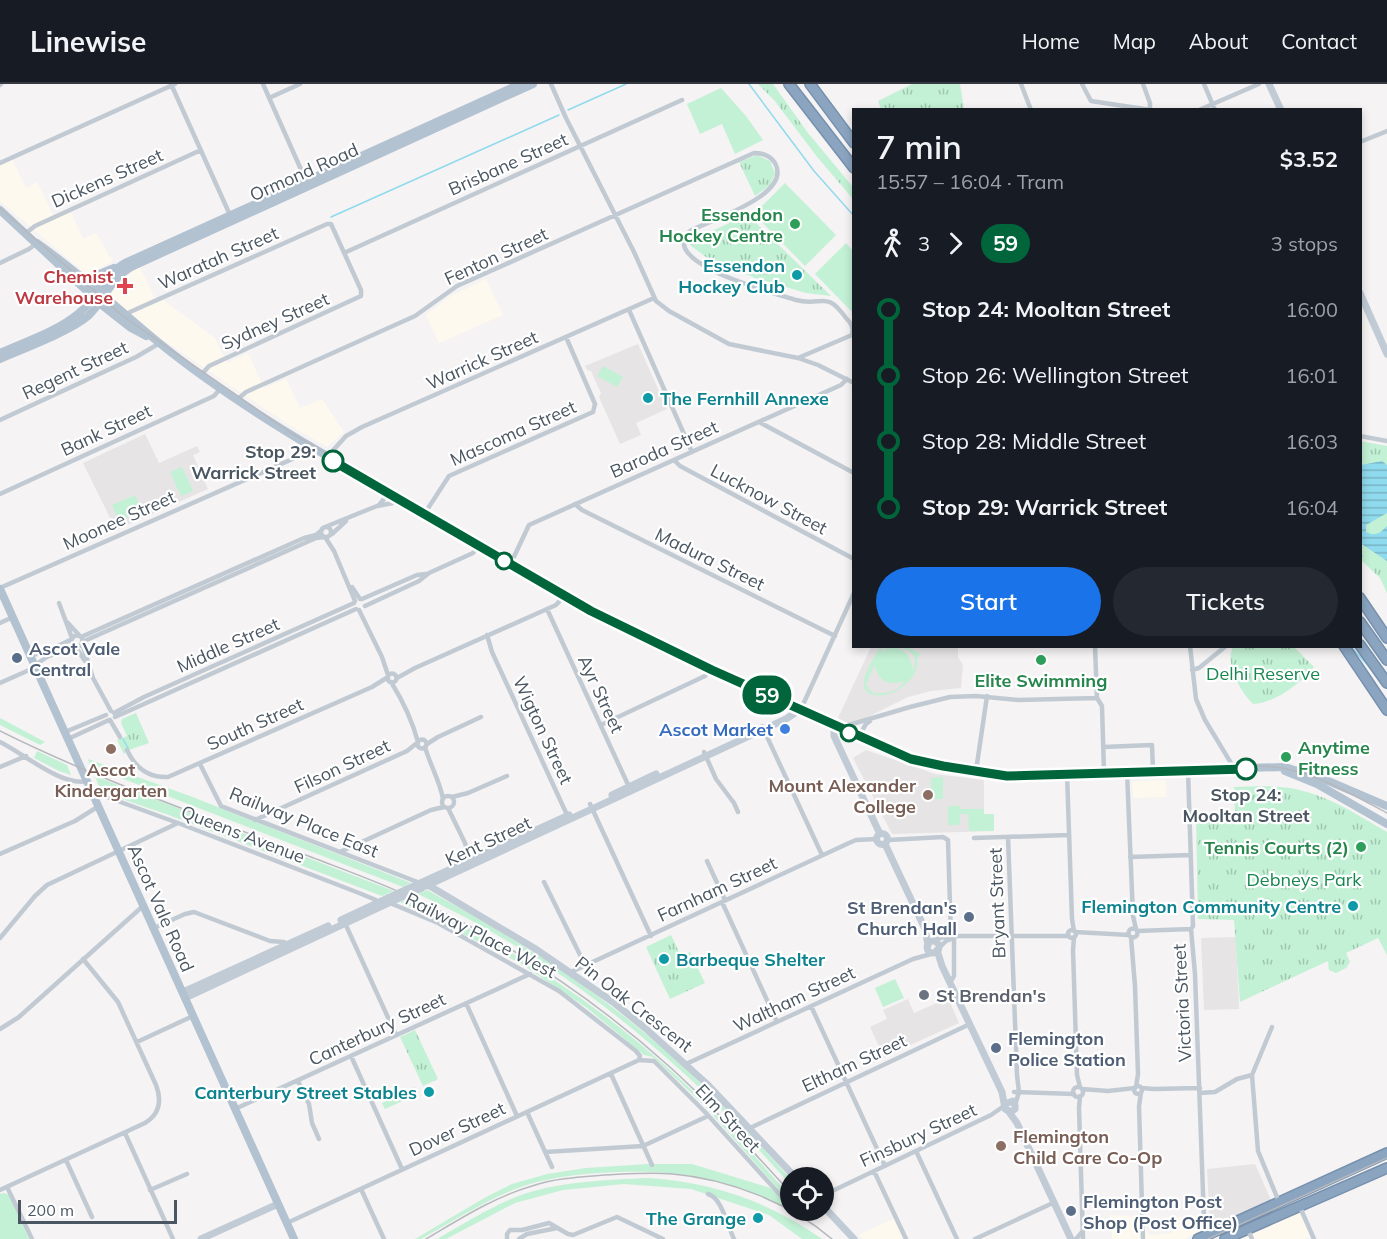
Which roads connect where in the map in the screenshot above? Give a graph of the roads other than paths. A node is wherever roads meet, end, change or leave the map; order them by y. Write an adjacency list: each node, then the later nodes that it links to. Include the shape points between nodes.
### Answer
1 (172, 84): 25 (street); 26 (street)
2 (263, 84): 14 (street)
3 (300, 84): 14 (street)
4 (551, 84): 24 (street)
5 (789, 84): 27 (highway)
6 (810, 84): 22 (highway)
7 (1021, 84): 17 (street)
8 (1082, 84): 18 (street, via 1091,101)
9 (1143, 84): 19 (street)
10 (1204, 84): 16 (street)
11 (1259, 84): 16 (street)
12 (1269, 84): 20 (street)
13 (526, 85): 28 (main road, Ormond Road)
14 (269, 98): 28 (street)
15 (682, 100): 24 (street, Brisbane Street)
16 (1214, 107)
17 (1030, 108)
18 (1144, 108)
19 (1151, 108)
20 (1280, 108)
21 (1387, 130): 23 (street)
22 (852, 140)
23 (1362, 141)
24 (580, 146): 30 (street); 34 (street, Brisbane Street)
25 (201, 150): 31 (street); 32 (street, Dickens Street)
26 (0, 163)
27 (852, 165)
28 (308, 183): 31 (main road, Ormond Road)
29 (0, 210): 32 (main road)
30 (615, 215): 39 (street); 45 (street, Fenton Street, via 754,153 763,154 777,169 774,184 757,200 690,231 683,240 685,252 708,269 731,278 802,302 832,302); 57 (street, Fenton Street, via 457,286 415,315)
31 (231, 217): 36 (main road, Ormond Road); 38 (main road, Ormond Road, via 123,272)
32 (26, 233): 33 (main road)
33 (37, 243): 35 (street); 37 (main road); 38 (main road, via 56,264)
34 (344, 253): 43 (street, Waratah Street, via 329,224); 53 (street, Sydney Street, via 361,295 209,366)
35 (0, 263)
36 (119, 266): 37 (main road); 38 (main road, Ormond Road)
37 (85, 280): 38 (main road)
38 (98, 297): 42 (main road); 43 (main road); 44 (main road); 49 (main road, via 71,319)
39 (654, 298): 41 (street, Warrick Street); 51 (street, via 738,348)
40 (1362, 298): 50 (street)
41 (629, 310): 47 (street, Warrick Street); 63 (street)
42 (110, 312): 43 (main road); 44 (main road)
43 (123, 319): 48 (main road)
44 (84, 320): 52 (main road)
45 (852, 327)
46 (852, 334): 51 (street, Fenton Street)
47 (566, 338): 64 (street, Warrick Street, via 352,432); 72 (street, Mascoma Street, via 595,410 452,474)
48 (160, 343): 53 (main road); 58 (street, Regent Street)
49 (0, 353)
50 (1387, 354)
51 (798, 358): 54 (street)
52 (0, 359)
53 (202, 374): 56 (main road)
54 (847, 379): 55 (street); 59 (street, Baroda Street)
55 (852, 382)
56 (222, 388): 57 (main road); 68 (street, Bank Street, via 214,396)
57 (238, 399): 62 (main road)
58 (0, 420)
59 (759, 422): 63 (street, Baroda Street); 66 (street)
60 (1362, 436): 61 (street)
61 (1387, 441)
62 (315, 449): 64 (main road); 82 (street, Moonee Street)
63 (692, 452): 65 (street, Baroda Street)
64 (328, 456): 67 (main road)
65 (674, 460): 70 (street, Baroda Street); 79 (street, Lucknow Street)
66 (852, 472)
67 (389, 493): 69 (main road); 71 (street)
68 (0, 494)
69 (398, 498): 71 (street); 72 (main road)
70 (575, 504): 80 (street, Baroda Street, via 529,525); 94 (street, Madura Street)
71 (377, 506): 73 (street)
72 (425, 513): 77 (main road)
73 (348, 520): 74 (street); 75 (street)
74 (323, 529): 75 (street, via 330,529); 76 (street); 81 (street)
75 (331, 535): 76 (street); 78 (street)
76 (325, 537): 78 (street); 81 (street)
77 (479, 545): 80 (main road); 87 (street, Middle Street, via 473,553)
78 (334, 551): 87 (street)
79 (852, 558)
80 (511, 563): 83 (main road)
81 (250, 564): 97 (street)
82 (0, 588): 89 (main road, Ascot Vale Road)
83 (565, 595): 88 (street, South Street); 108 (main road)
84 (852, 597): 94 (street)
85 (1362, 601): 95 (highway)
86 (58, 603): 90 (street)
87 (359, 604): 110 (street); 118 (street, Middle Street, via 144,697)
88 (547, 609): 93 (street, South Street); 122 (street, Ayr Street)
89 (13, 617): 91 (street); 104 (main road, Ascot Vale Road)
90 (65, 619): 96 (street); 97 (street)
91 (0, 622)
92 (1362, 625): 105 (highway)
93 (485, 636): 110 (street, South Street); 155 (street, Wigton Street)
94 (834, 636): 116 (street)
95 (1387, 638)
96 (72, 639): 97 (street); 98 (street); 104 (street, via 44,653)
97 (81, 639): 98 (street); 107 (street)
98 (75, 646): 106 (street); 107 (street)
99 (1095, 648): 114 (street)
100 (1190, 648): 109 (street)
101 (1224, 648): 109 (street)
102 (1345, 648): 117 (highway)
103 (1362, 648): 111 (highway)
104 (30, 655): 106 (main road, Ascot Vale Road)
105 (1387, 659)
106 (36, 666): 112 (street); 125 (main road, Ascot Vale Road)
107 (88, 666): 118 (street)
108 (713, 668): 115 (main road); 122 (street, via 705,676)
109 (1192, 670): 137 (street, via 1200,709)
110 (392, 678): 129 (street); 134 (street, South Street)
111 (1387, 683)
112 (0, 684)
113 (987, 696): 114 (street, via 1019,700); 120 (street, via 940,699); 139 (street)
114 (1097, 698): 130 (street, via 1102,706)
115 (792, 705): 116 (main road); 123 (street, Kent Street, via 784,716)
116 (801, 709): 121 (main road); 123 (street, Kent Street)
117 (1387, 710)
118 (111, 716): 125 (street, Middle Street); 127 (street)
119 (480, 717): 129 (street, Filson Street)
120 (872, 719): 124 (street); 126 (street)
121 (834, 724): 124 (main road); 160 (street, via 834,736)
122 (601, 725): 146 (street, Ayr Street)
123 (763, 727): 132 (street, Kent Street); 167 (street)
124 (842, 728): 126 (main road)
125 (67, 735): 145 (main road, Ascot Vale Road)
126 (859, 736): 139 (main road, via 921,760)
127 (120, 737)
128 (0, 742): 133 (street)
129 (422, 744): 149 (street); 156 (street, Filson Street)
130 (1102, 747): 140 (street, via 1152,745); 141 (street)
131 (127, 750): 134 (street, South Street, via 135,766 159,777)
132 (704, 754): 146 (street, Kent Street); 154 (street)
133 (26, 756): 135 (street); 145 (street, via 72,781)
134 (200, 764): 156 (street, Railway Place East, via 218,803)
135 (0, 767)
136 (1262, 767): 137 (main road); 148 (main road, via 1294,769); 150 (main road, via 1304,778)
137 (1234, 768): 138 (main road)
138 (1188, 770): 140 (main road); 168 (street, Victoria Street)
139 (976, 771): 143 (main road)
140 (1154, 771): 142 (main road)
141 (1104, 772): 142 (main road); 143 (main road)
142 (1127, 772): 169 (street)
143 (1066, 773): 159 (street)
144 (507, 776): 149 (street)
145 (87, 781): 147 (main road, Ascot Vale Road)
146 (630, 789): 152 (street, Kent Street)
147 (93, 792): 153 (main road, Ascot Vale Road); 157 (street, Queens Avenue)
148 (1359, 793): 150 (main road); 151 (main road)
149 (448, 802): 165 (street); 170 (street)
150 (1352, 803): 158 (main road)
151 (1387, 806)
152 (591, 807): 155 (street, Kent Street); 183 (street)
153 (100, 808): 164 (main road, Ascot Vale Road); 166 (street)
154 (738, 812)
155 (568, 817): 170 (street, Kent Street)
156 (255, 820): 165 (street, Railway Place East)
157 (178, 823): 164 (street); 177 (street, Queens Avenue, via 374,899)
158 (1387, 824)
159 (1069, 835): 161 (street); 182 (street)
160 (878, 836): 163 (street, via 879,843); 167 (street, Farnham Street, via 856,840)
161 (1008, 837): 162 (street); 184 (street, Bryant Street)
162 (974, 838)
163 (886, 842): 186 (street, via 943,837 946,841); 189 (street)
164 (119, 851): 176 (main road, Ascot Vale Road); 185 (street, via 42,889)
165 (340, 852): 173 (street, Railway Place East)
166 (0, 854)
167 (822, 855): 175 (street, Farnham Street)
168 (1191, 855): 169 (street); 180 (street, Victoria Street)
169 (1130, 857): 181 (street)
170 (474, 861): 173 (street, Kent Street)
171 (707, 861): 175 (street)
172 (544, 882): 192 (street)
173 (422, 886): 174 (street, Kent Street, bridge); 193 (street, Pin Oak Crescent, via 500,926)
174 (391, 900): 177 (street, Kent Street); 194 (street, Railway Place West)
175 (723, 901): 183 (street, Farnham Street); 200 (street)
176 (144, 905): 179 (main road, Ascot Vale Road); 191 (street)
177 (379, 905): 178 (street, Kent Street)
178 (344, 921): 188 (street, Kent Street); 204 (street)
179 (154, 928): 187 (street, via 194,912); 196 (main road, Ascot Vale Road)
180 (1192, 932): 181 (street); 214 (street, Victoria Street)
181 (1133, 933): 182 (street); 213 (street)
182 (1072, 934): 184 (street, Waltham Street); 216 (street)
183 (651, 936): 192 (street, Farnham Street)
184 (1012, 936): 186 (street, Waltham Street); 215 (street, Bryant Street)
185 (0, 938)
186 (953, 938): 189 (street); 189 (street, Waltham Street, via 947,936); 195 (street, via 954,976)
187 (270, 941): 188 (street); 190 (street)
188 (289, 946): 190 (street, Kent Street)
189 (933, 947): 195 (street); 198 (street, Waltham Street)
190 (277, 952): 196 (street, Kent Street)
191 (83, 959): 203 (street, via 19,1017); 205 (street, via 115,996)
192 (585, 965): 193 (street, Farnham Street)
193 (571, 972): 208 (street, Pin Oak Crescent)
194 (530, 974): 197 (street, Canterbury Street); 207 (street, Railway Place West, via 589,1013 636,1051)
195 (950, 983): 201 (street)
196 (184, 995): 199 (main road, Ascot Vale Road)
197 (466, 1003): 204 (street, Canterbury Street); 220 (street)
198 (811, 1006): 200 (street, Waltham Street); 212 (street)
199 (193, 1016): 205 (street); 218 (main road, Ascot Vale Road)
200 (777, 1022): 208 (street, Waltham Street)
201 (970, 1024): 212 (street, Eltham Street); 217 (street)
202 (1272, 1027): 210 (street)
203 (0, 1029)
204 (396, 1035): 206 (street, Canterbury Street)
205 (137, 1042): 223 (street, via 158,1090 159,1106 150,1120)
206 (351, 1056): 211 (street, Canterbury Street); 235 (street)
207 (639, 1058): 209 (street, Dover Street); 221 (street, Elm Street, via 652,1060)
208 (686, 1064): 222 (street, Pin Oak Crescent)
209 (611, 1074): 219 (street, Dover Street); 225 (street)
210 (1252, 1075): 214 (street, via 1215,1092); 247 (street, via 1258,1151)
211 (298, 1081): 218 (street, Canterbury Street); 224 (street)
212 (846, 1082): 222 (street, Eltham Street); 231 (street)
213 (1138, 1090): 214 (street); 216 (street); 271 (street)
214 (1200, 1090): 254 (street, Victoria Street)
215 (1017, 1092): 216 (street); 217 (street, Bryant Street)
216 (1078, 1092): 252 (street)
217 (1010, 1106): 226 (street, Finsbury Street); 246 (street)
218 (235, 1109): 248 (main road, Ascot Vale Road)
219 (527, 1112): 220 (street, Dover Street); 227 (street)
220 (517, 1116): 235 (street, Dover Street)
221 (708, 1116): 225 (street); 244 (street, Elm Street)
222 (750, 1128): 233 (street, Pin Oak Crescent)
223 (125, 1133): 229 (street); 241 (street)
224 (319, 1139)
225 (643, 1146): 227 (street); 230 (street)
226 (916, 1151): 231 (street, Finsbury Street); 267 (street)
227 (545, 1152): 232 (street)
228 (1387, 1153): 245 (highway)
229 (66, 1160): 238 (street); 249 (street)
230 (652, 1165)
231 (885, 1166): 236 (street, Finsbury Street)
232 (552, 1167)
233 (786, 1167)
234 (1387, 1168): 245 (highway)
235 (402, 1169): 239 (street, Dover Street)
236 (874, 1171): 242 (street, Finsbury Street); 266 (street)
237 (187, 1174): 241 (street)
238 (8, 1187): 240 (street); 256 (street)
239 (361, 1189): 251 (street, Dover Street); 260 (street)
240 (0, 1190)
241 (150, 1190): 257 (street)
242 (834, 1190)
243 (708, 1194): 264 (street, via 720,1203)
244 (780, 1194)
245 (1297, 1200): 247 (highway); 255 (highway); 273 (street)
246 (1054, 1202): 268 (street); 269 (street)
247 (1280, 1203): 254 (highway)
248 (278, 1204): 251 (main road, Ascot Vale Road); 258 (street)
249 (92, 1217)
250 (834, 1218): 265 (street)
251 (287, 1223): 259 (main road, Ascot Vale Road)
252 (1083, 1228): 269 (street); 270 (street)
253 (562, 1230): 261 (street, via 547,1224 509,1231); 262 (street, via 552,1228); 263 (street, via 573,1235 619,1217)
254 (1203, 1233)
255 (1250, 1234): 272 (highway)
256 (32, 1239)
257 (172, 1239)
258 (201, 1239)
259 (294, 1239)
260 (384, 1239)
261 (507, 1239)
262 (519, 1239)
263 (663, 1239)
264 (734, 1239)
265 (854, 1239)
266 (906, 1239)
267 (957, 1239)
268 (975, 1239)
269 (1073, 1239)
270 (1083, 1239)
271 (1143, 1239)
272 (1225, 1239)
273 (1314, 1239)

